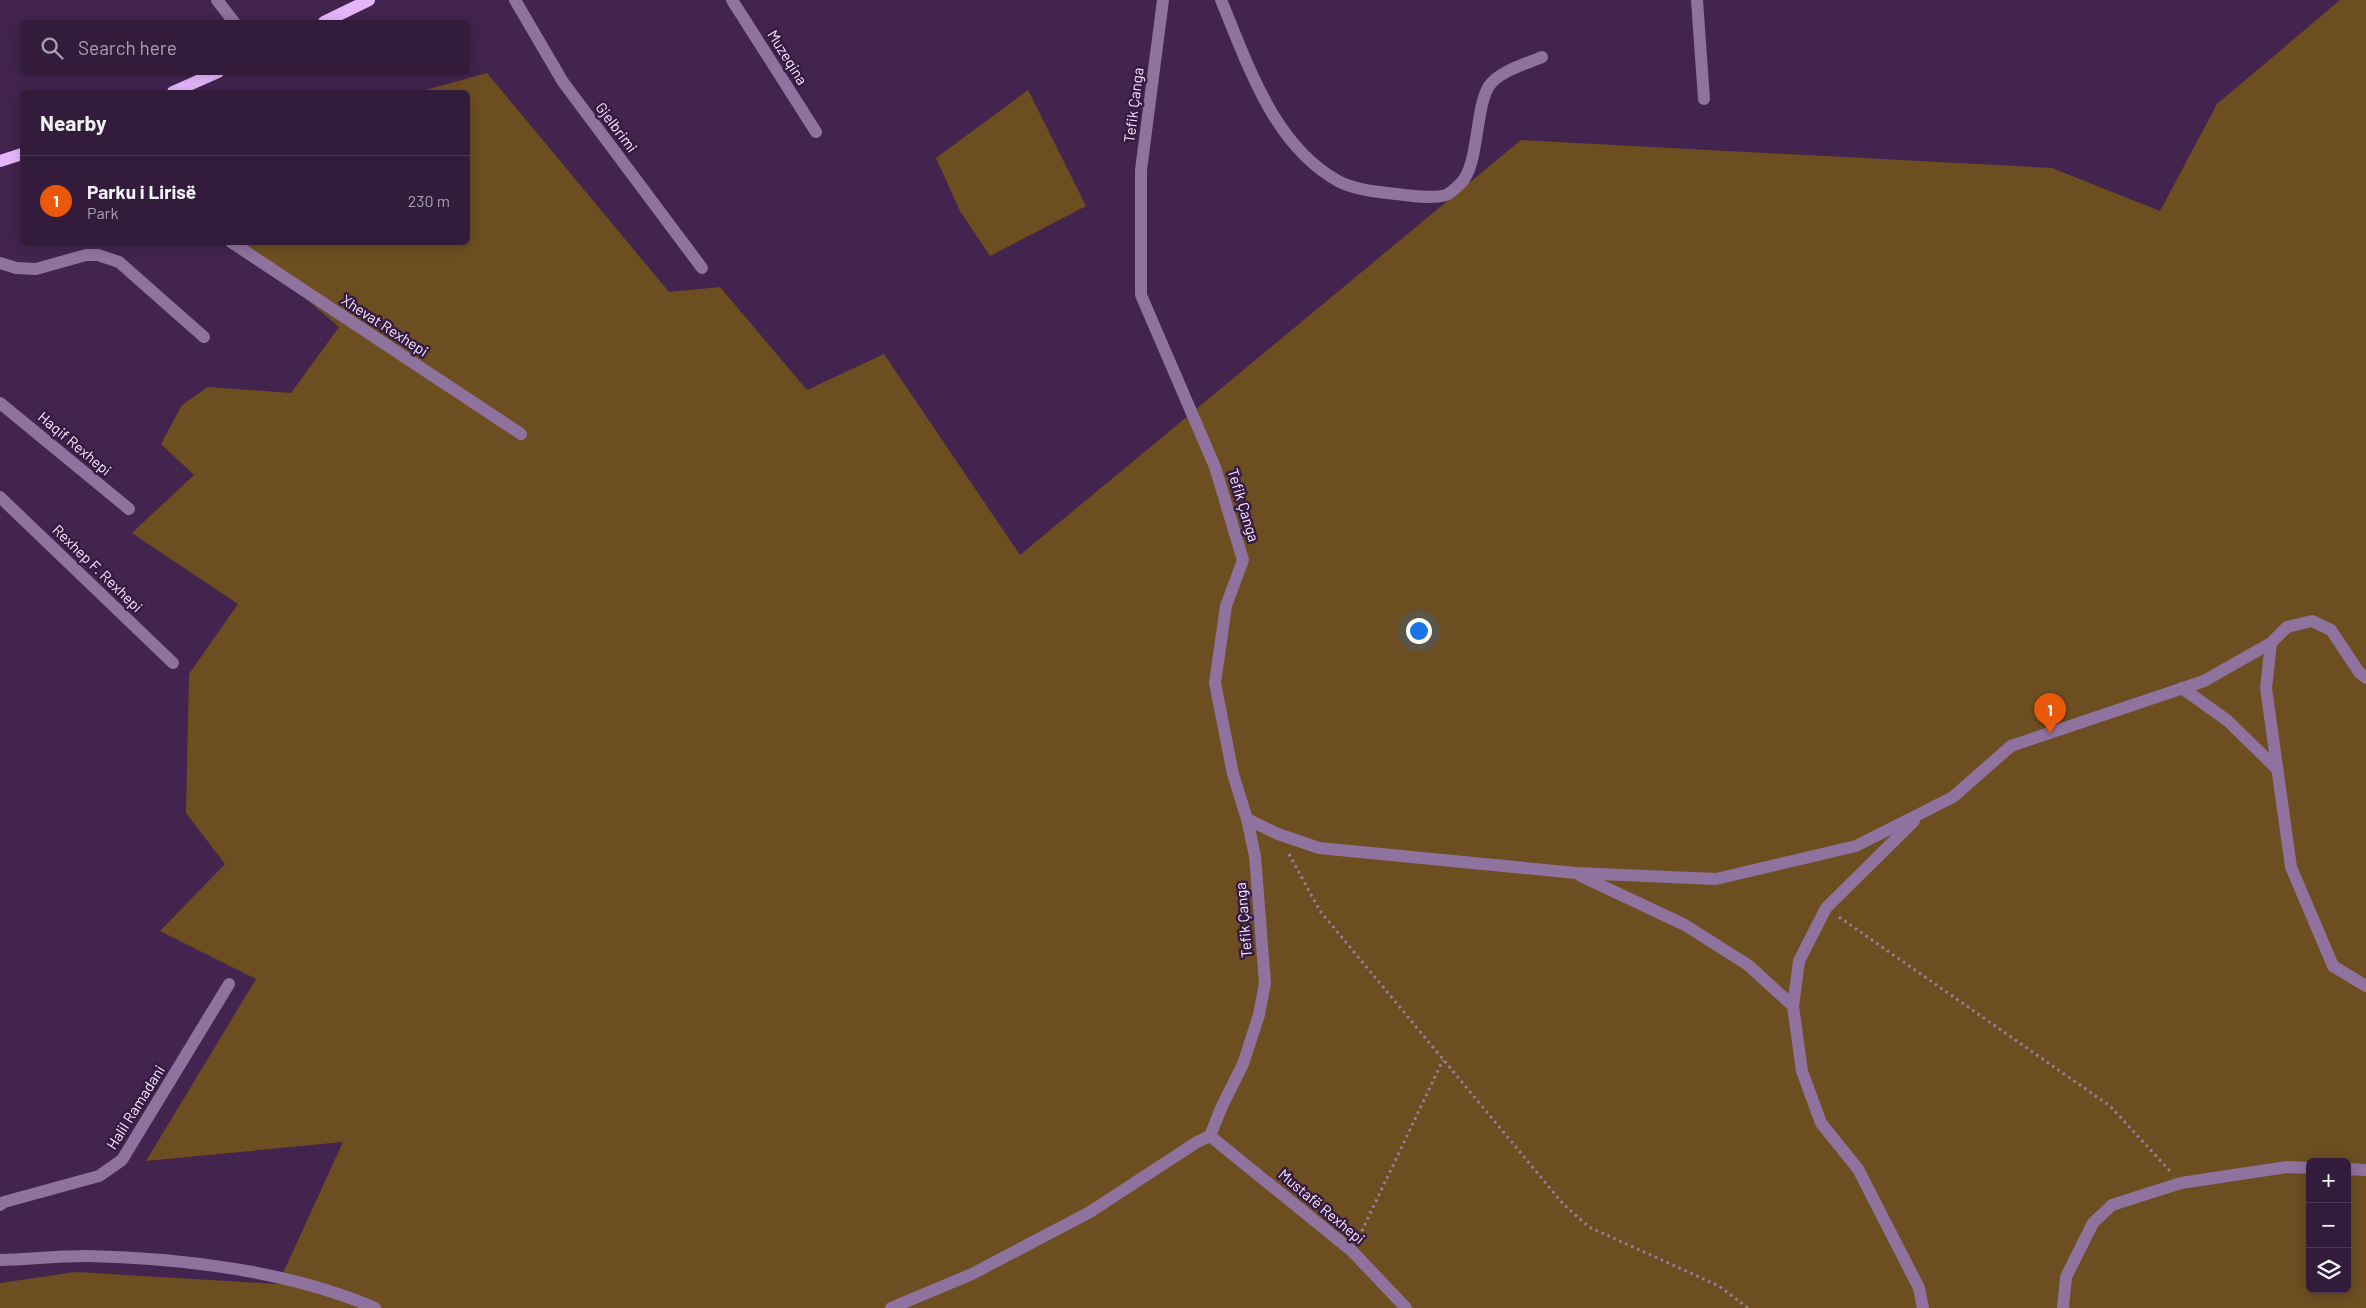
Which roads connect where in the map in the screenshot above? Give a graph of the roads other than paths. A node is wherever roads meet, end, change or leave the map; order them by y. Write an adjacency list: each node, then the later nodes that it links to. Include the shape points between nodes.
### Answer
1 (217, 0): 8 (street)
2 (369, 0): 9 (main road)
3 (514, 0): 19 (street, Gjelbrimi, via 563,82)
4 (732, 0): 14 (street, Muzeqina)
5 (1164, 0): 31 (street, Tefik Çanga, via 1141,170 1141,295 1216,467 1243,560 1226,606 1216,683 1233,774)
6 (1220, 0): 10 (street, via 1256,84 1285,133 1310,160 1339,181 1374,192 1447,195 1463,182 1489,85 1502,74)
7 (1697, 0): 13 (street)
8 (232, 20)
9 (328, 20)
10 (1542, 56)
11 (211, 75): 12 (main road)
12 (178, 90)
13 (1704, 99)
14 (816, 132)
15 (20, 155): 16 (main road)
16 (0, 162)
17 (237, 245): 22 (street, Xhevat Rexhepi)
18 (0, 263): 20 (street, via 36,269 86,255 119,262)
19 (702, 268)
20 (204, 336)
21 (0, 403): 24 (street, Haqif Rexhepi)
22 (521, 434)
23 (0, 497): 26 (street, Rexhep F. Rexhepi)
24 (129, 509)
25 (2271, 642): 27 (street, via 2286,627 2312,620 2331,630); 28 (street, via 2204,681); 29 (street, via 2266,688)
26 (173, 663)
27 (2366, 678)
28 (2182, 688): 29 (street, via 2228,721); 30 (street, via 2011,746 1953,797)
29 (2276, 768): 34 (street, via 2292,867 2333,966)
30 (1922, 812): 32 (street, via 1856,846 1716,879); 35 (street, via 1826,908 1799,961)
31 (1247, 819): 32 (street, via 1318,848); 36 (street, Tefik Çanga, via 1255,856 1265,983 1259,1015 1243,1064)
32 (1576, 873): 35 (street, via 1685,924 1748,965)
33 (229, 984): 40 (street, Halil Ramadani, via 122,1160 99,1176)
34 (2366, 986)
35 (1793, 1006): 45 (street, via 1802,1071 1821,1124 1858,1169 1919,1288)
36 (1210, 1136): 43 (street, via 1090,1212 972,1274); 44 (street, Mustafë Rexhepi, via 1352,1251)
37 (2306, 1168): 46 (street, via 2287,1167 2181,1183 2112,1205 2093,1223 2066,1277)
38 (2351, 1170): 39 (street)
39 (2366, 1170)
40 (0, 1205)
41 (0, 1260): 42 (street, via 88,1256 197,1264 306,1284)
42 (375, 1308)
43 (891, 1308)
44 (1406, 1308)
45 (1923, 1308)
46 (2063, 1308)

